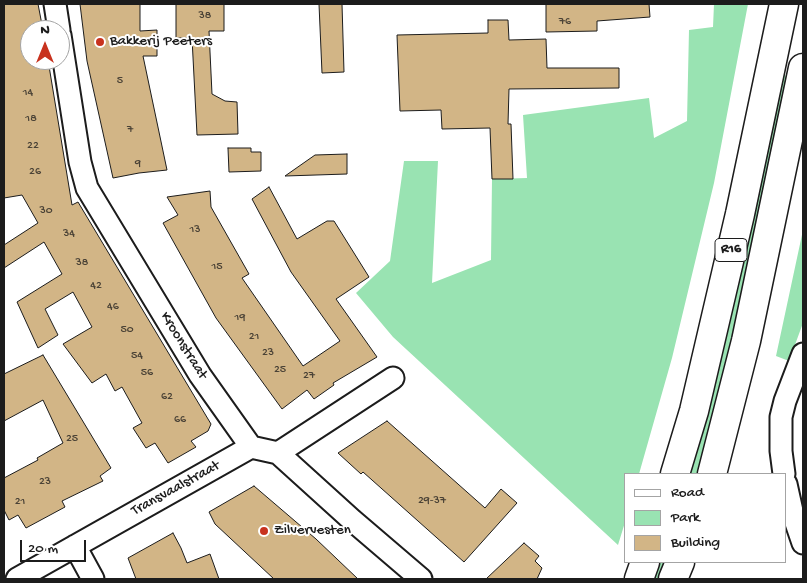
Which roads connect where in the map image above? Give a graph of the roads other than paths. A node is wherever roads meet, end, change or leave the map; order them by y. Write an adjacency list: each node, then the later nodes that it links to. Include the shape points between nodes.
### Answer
1 (55, 4): 3 (street)
2 (784, 4): 10 (main road, R16, via 740,214 694,410)
3 (57, 20)
4 (803, 68): 11 (main road, R16, via 746,341)
5 (66, 70): 8 (street, Kroonstraat, via 80,162 88,188 200,375)
6 (803, 354): 12 (street, via 781,417)
7 (393, 378): 9 (street)
8 (251, 447): 9 (street); 15 (street, Transvaalstraat)
9 (278, 453): 20 (street)
10 (675, 473)
11 (712, 473)
12 (784, 473)
13 (787, 488): 14 (street)
14 (803, 543)
15 (75, 546): 18 (street, Transvaalstraat); 19 (street)
16 (645, 563): 21 (main road)
17 (680, 563): 22 (main road)
18 (17, 579)
19 (93, 579)
20 (421, 579)
21 (639, 579)
22 (673, 579)

